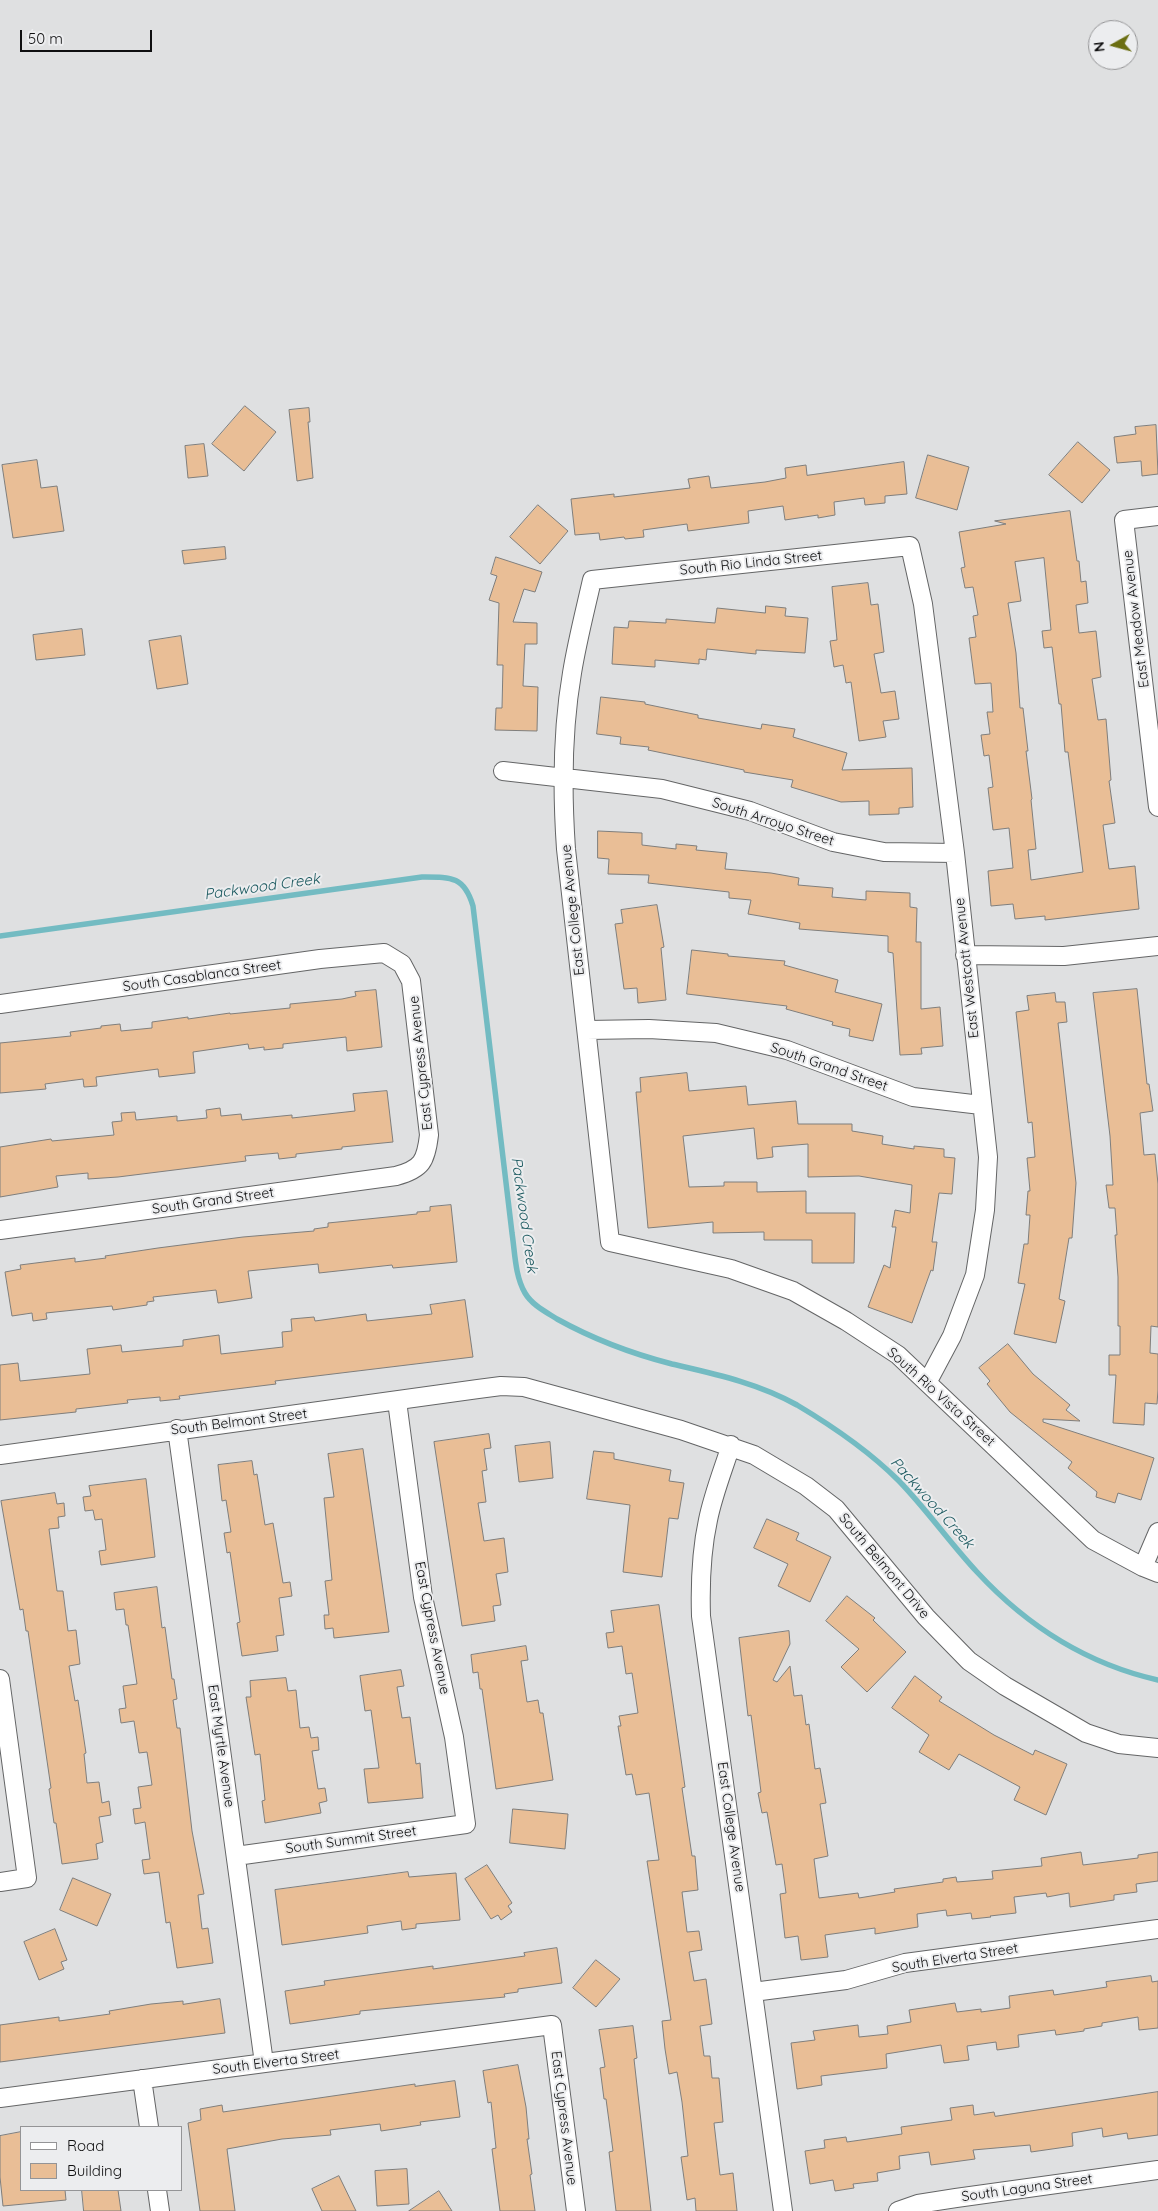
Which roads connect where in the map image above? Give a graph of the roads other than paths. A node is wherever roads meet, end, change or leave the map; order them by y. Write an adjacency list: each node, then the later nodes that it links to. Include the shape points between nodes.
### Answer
1 (1158, 516): 6 (street, East Meadow Avenue, via 1124,520)
2 (910, 546): 3 (street, South Rio Linda Street); 7 (street, East Westcott Avenue, via 923,604)
3 (592, 580): 5 (street, East College Avenue, via 572,674)
4 (503, 770): 5 (street, South Arroyo Street)
5 (563, 777): 7 (street, South Arroyo Street, via 662,788 750,811 832,842 884,852); 12 (street, East College Avenue, via 566,849)
6 (1158, 807)
7 (955, 853): 9 (street, East Westcott Avenue)
8 (1158, 946): 9 (street, via 1064,956)
9 (965, 955): 13 (street, East Westcott Avenue)
10 (402, 964): 11 (street, South Casablanca Street, via 384,953 320,959); 14 (street, East Cypress Avenue, via 412,981 429,1135)
11 (0, 1004)
12 (587, 1030): 13 (street, South Grand Street, via 716,1033 787,1050 912,1097); 16 (street, East College Avenue)
13 (981, 1105): 17 (street, East Westcott Avenue, via 988,1158 985,1210 975,1276 952,1336)
14 (422, 1164): 15 (street, South Grand Street, via 411,1172 396,1176)
15 (0, 1230)
16 (610, 1242): 17 (street, South Rio Vista Street, via 731,1269 793,1291 846,1320 898,1355)
17 (928, 1381): 24 (street, South Rio Vista Street, via 1093,1540)
18 (478, 1389): 19 (street, South Belmont Street); 21 (street, South Belmont Drive, via 524,1387)
19 (397, 1401): 20 (street, South Belmont Street); 27 (street, East Cypress Avenue, via 423,1597 454,1737)
20 (177, 1430): 22 (street, South Belmont Street); 28 (street, East Myrtle Avenue)
21 (731, 1445): 26 (street, South Belmont Drive, via 806,1486 836,1509 926,1617 969,1661 1005,1686 1086,1732 1119,1744); 31 (street, East College Avenue, via 708,1518 700,1579 701,1616)
22 (0, 1455)
23 (1158, 1532): 24 (street)
24 (1150, 1570)
25 (0, 1679): 29 (street, via 27,1878)
26 (1158, 1748)
27 (466, 1824): 28 (street, South Summit Street)
28 (236, 1856): 33 (street, East Myrtle Avenue)
29 (0, 1882)
30 (1158, 1929): 31 (street, South Elverta Street, via 905,1964 846,1980)
31 (753, 1992): 41 (street, East College Avenue)
32 (552, 2025): 33 (street, South Elverta Street); 40 (street, East Cypress Avenue)
33 (264, 2063): 34 (street, South Elverta Street)
34 (142, 2079): 35 (street, South Elverta Street); 36 (street)
35 (0, 2098)
36 (149, 2126)
37 (1158, 2170): 42 (street, South Laguna Street, via 947,2199)
38 (157, 2191): 39 (street)
39 (160, 2211)
40 (576, 2211)
41 (783, 2211)
42 (898, 2211)

